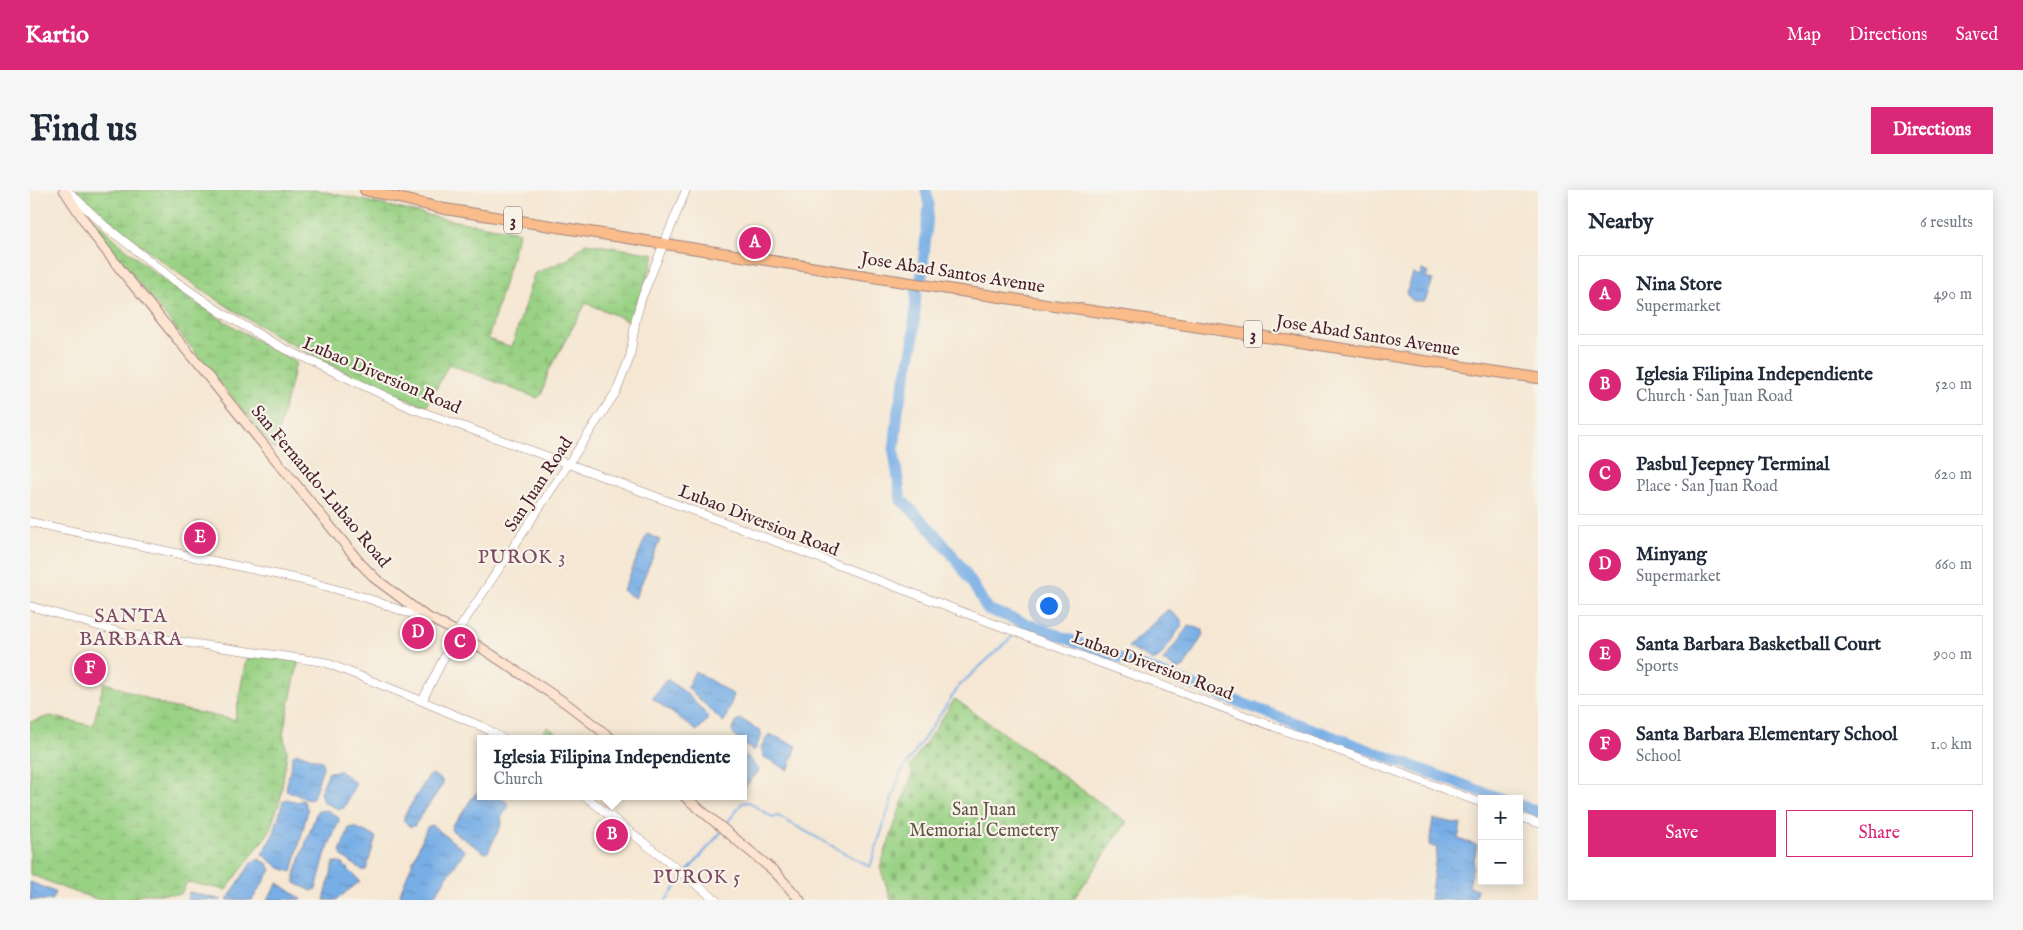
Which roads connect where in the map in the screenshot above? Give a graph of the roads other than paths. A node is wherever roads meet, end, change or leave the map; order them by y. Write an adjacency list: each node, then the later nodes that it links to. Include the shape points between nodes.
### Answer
1 (65, 190): 6 (street, Lubao Diversion Road, via 172,278 222,313 279,346 411,408); 9 (main road, San Fernando-Lubao Road, via 121,270 361,564)
2 (365, 190): 4 (highway, Jose Abad Santos Avenue / 3, via 446,209)
3 (686, 190): 4 (street, San Juan Road)
4 (663, 244): 5 (highway, Jose Abad Santos Avenue / 3); 6 (street, San Juan Road, via 642,297 630,357 616,392)
5 (1538, 378)
6 (569, 464): 10 (street, San Juan Road); 16 (street, Lubao Diversion Road)
7 (30, 522): 9 (street, via 287,576)
8 (30, 606): 11 (street, via 126,634 324,662)
9 (425, 616): 10 (main road, San Fernando-Lubao Road)
10 (457, 632): 11 (street, San Juan Road); 13 (main road, San Fernando-Lubao Road, via 567,704)
11 (422, 701): 12 (street)
12 (496, 735)
13 (607, 735)
14 (590, 800): 19 (street)
15 (689, 800): 20 (main road, via 775,872)
16 (1478, 802)
17 (1523, 818): 18 (street)
18 (1538, 823)
19 (716, 900)
20 (800, 900)

